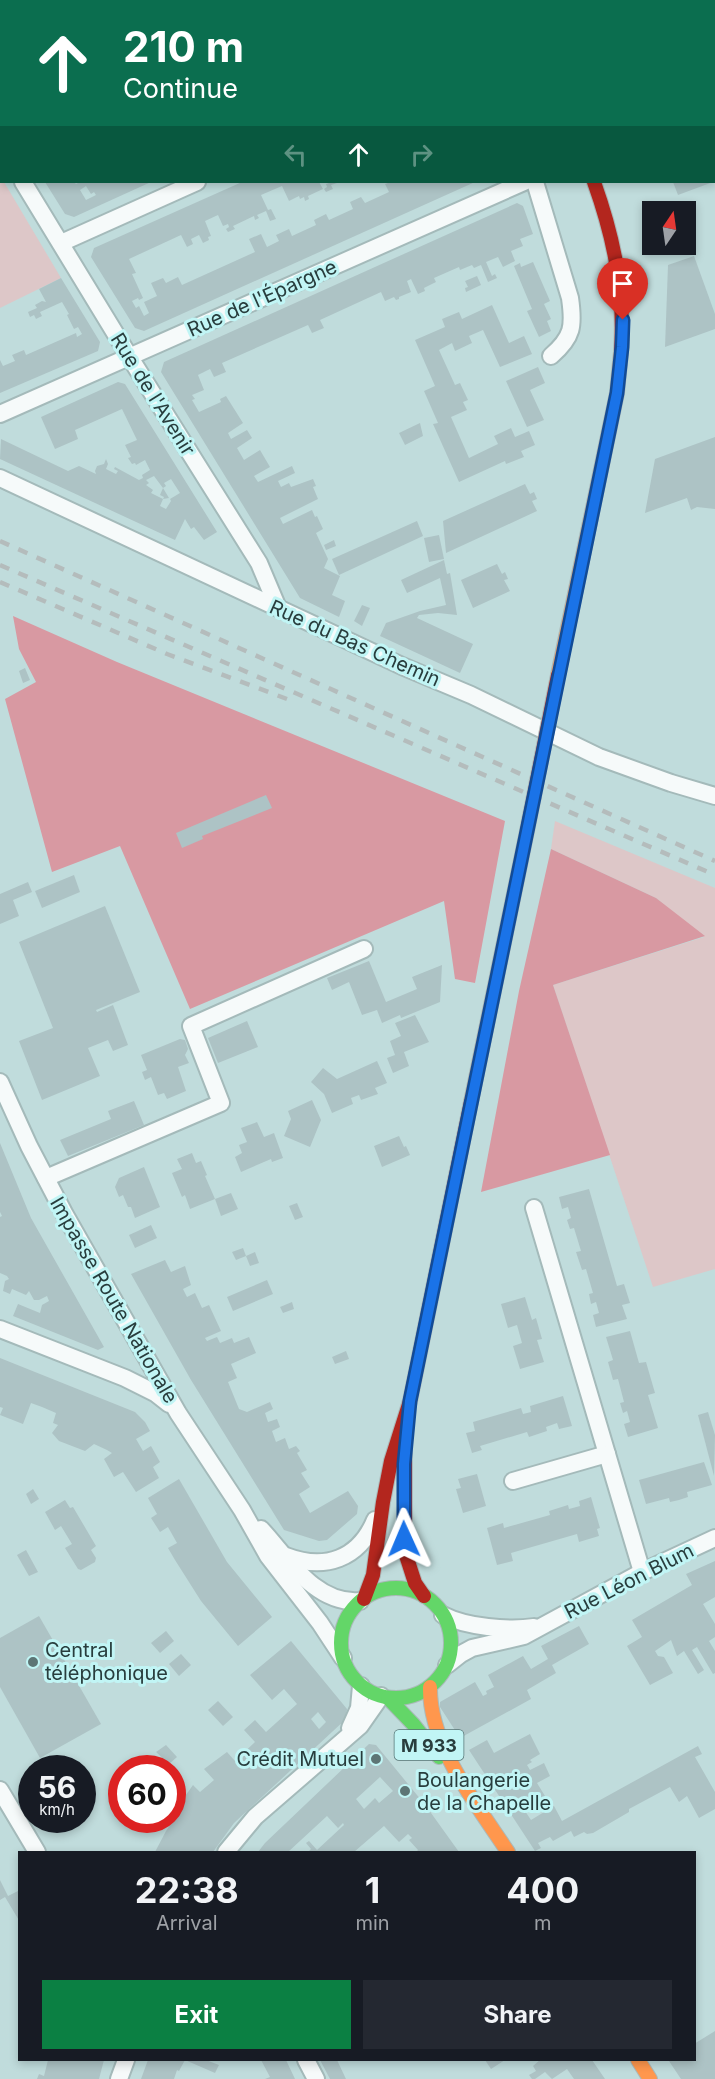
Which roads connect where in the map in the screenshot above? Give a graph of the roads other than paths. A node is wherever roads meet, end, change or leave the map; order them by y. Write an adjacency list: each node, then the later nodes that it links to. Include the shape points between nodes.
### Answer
1 (24, 183): 6 (street, Rue de l'Avenir)
2 (195, 183): 6 (street)
3 (522, 183): 7 (street, Rue de l'Épargne)
4 (535, 183): 8 (street, via 573,316 571,333)
5 (594, 183): 18 (main road, bridge, via 613,237 622,291 617,393)
6 (61, 243): 7 (street, Rue de l'Avenir)
7 (129, 356): 9 (street, Rue de l'Épargne); 11 (street, Rue de l'Avenir, via 259,563)
8 (551, 356)
9 (0, 414)
10 (0, 478): 11 (street, Rue du Bas Chemin)
11 (278, 608): 12 (street, Rue du Bas Chemin, via 471,694 599,757)
12 (715, 796)
13 (364, 949): 15 (street, via 190,1026 221,1102)
14 (0, 1082): 15 (street, Impasse Route Nationale)
15 (46, 1178): 19 (street, Impasse Route Nationale)
16 (534, 1208): 20 (street)
17 (0, 1329): 19 (street, via 136,1383)
18 (410, 1401): 22 (main road); 27 (main road, via 404,1464 405,1552 415,1583)
19 (178, 1413): 23 (street, Impasse Route Nationale)
20 (607, 1454): 21 (street); 26 (street)
21 (513, 1481)
22 (383, 1502): 25 (street, via 364,1540 342,1558 316,1563); 28 (main road, via 373,1575)
23 (242, 1510): 25 (street, Impasse Route Nationale); 31 (street, Impasse Route Nationale, via 268,1556)
24 (715, 1538): 26 (street, Rue Léon Blum)
25 (285, 1555): 28 (street, Impasse Route Nationale, via 325,1595)
26 (642, 1572): 30 (street, Rue Léon Blum)
27 (424, 1596): 28 (main road, via 396,1588); 29 (main road)
28 (362, 1600): 31 (main road, via 342,1629)
29 (443, 1615): 30 (street, Rue Léon Blum, via 471,1624 526,1628); 32 (main road, via 451,1639)
30 (544, 1625): 32 (street, Rue Léon Blum, via 517,1639 472,1648)
31 (343, 1658): 33 (main road)
32 (447, 1665): 34 (main road)
33 (361, 1686): 35 (main road); 36 (street, via 357,1716)
34 (430, 1687): 35 (main road, via 410,1697); 38 (main road, M 933, via 432,1719)
35 (384, 1697): 36 (street); 38 (main road, M 933, via 412,1724)
36 (339, 1744): 40 (street, via 255,1817)
37 (0, 1790): 39 (street)
38 (469, 1793): 41 (main road, M 933)
39 (36, 1851)
40 (227, 1851)
41 (507, 1851)
42 (126, 2061): 45 (street)
43 (307, 2061): 46 (street)
44 (639, 2061): 47 (main road)
45 (119, 2079)
46 (316, 2079)
47 (650, 2079)

